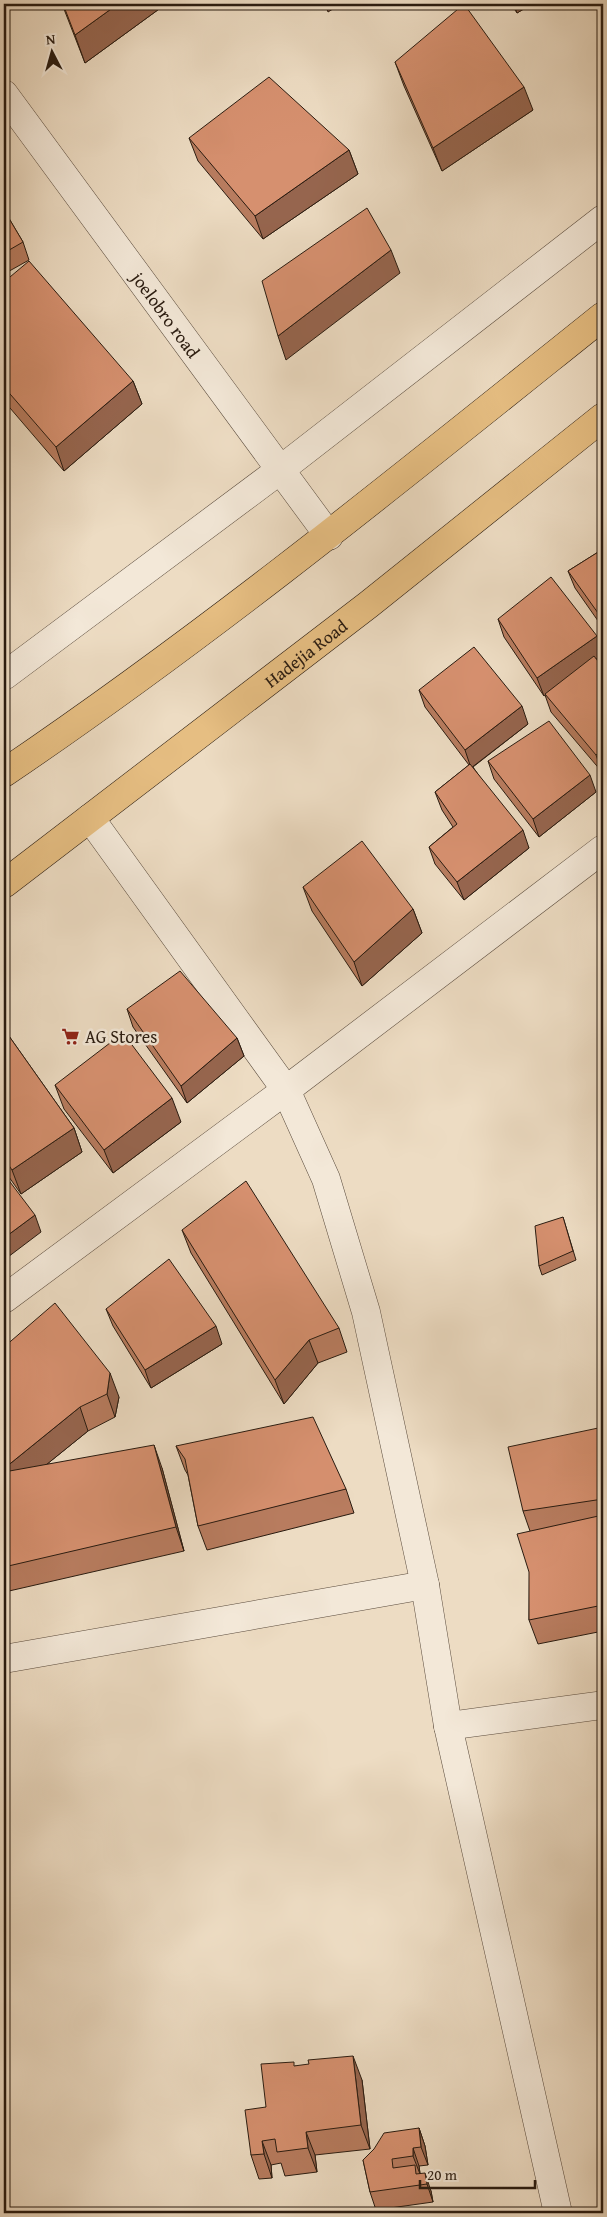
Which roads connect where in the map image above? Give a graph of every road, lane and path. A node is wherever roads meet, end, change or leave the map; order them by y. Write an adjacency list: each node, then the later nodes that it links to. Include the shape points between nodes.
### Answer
1 (4, 94): 5 (street, joelobro road)
2 (603, 219): 5 (street)
3 (603, 316): 6 (main road)
4 (603, 417): 9 (main road, Hadejia Road, via 368,605)
5 (280, 470): 6 (street, joelobro road); 7 (street)
6 (329, 536): 8 (main road, via 95,711)
7 (4, 676)
8 (4, 773)
9 (90, 818): 11 (main road, Hadejia Road); 12 (street)
10 (603, 849): 12 (street)
11 (4, 884)
12 (286, 1090): 13 (street); 14 (street, via 326,1179 366,1312)
13 (4, 1299)
14 (424, 1585): 15 (street); 17 (street)
15 (4, 1659)
16 (603, 1705): 17 (street)
17 (448, 1726): 18 (street)
18 (558, 2213)

